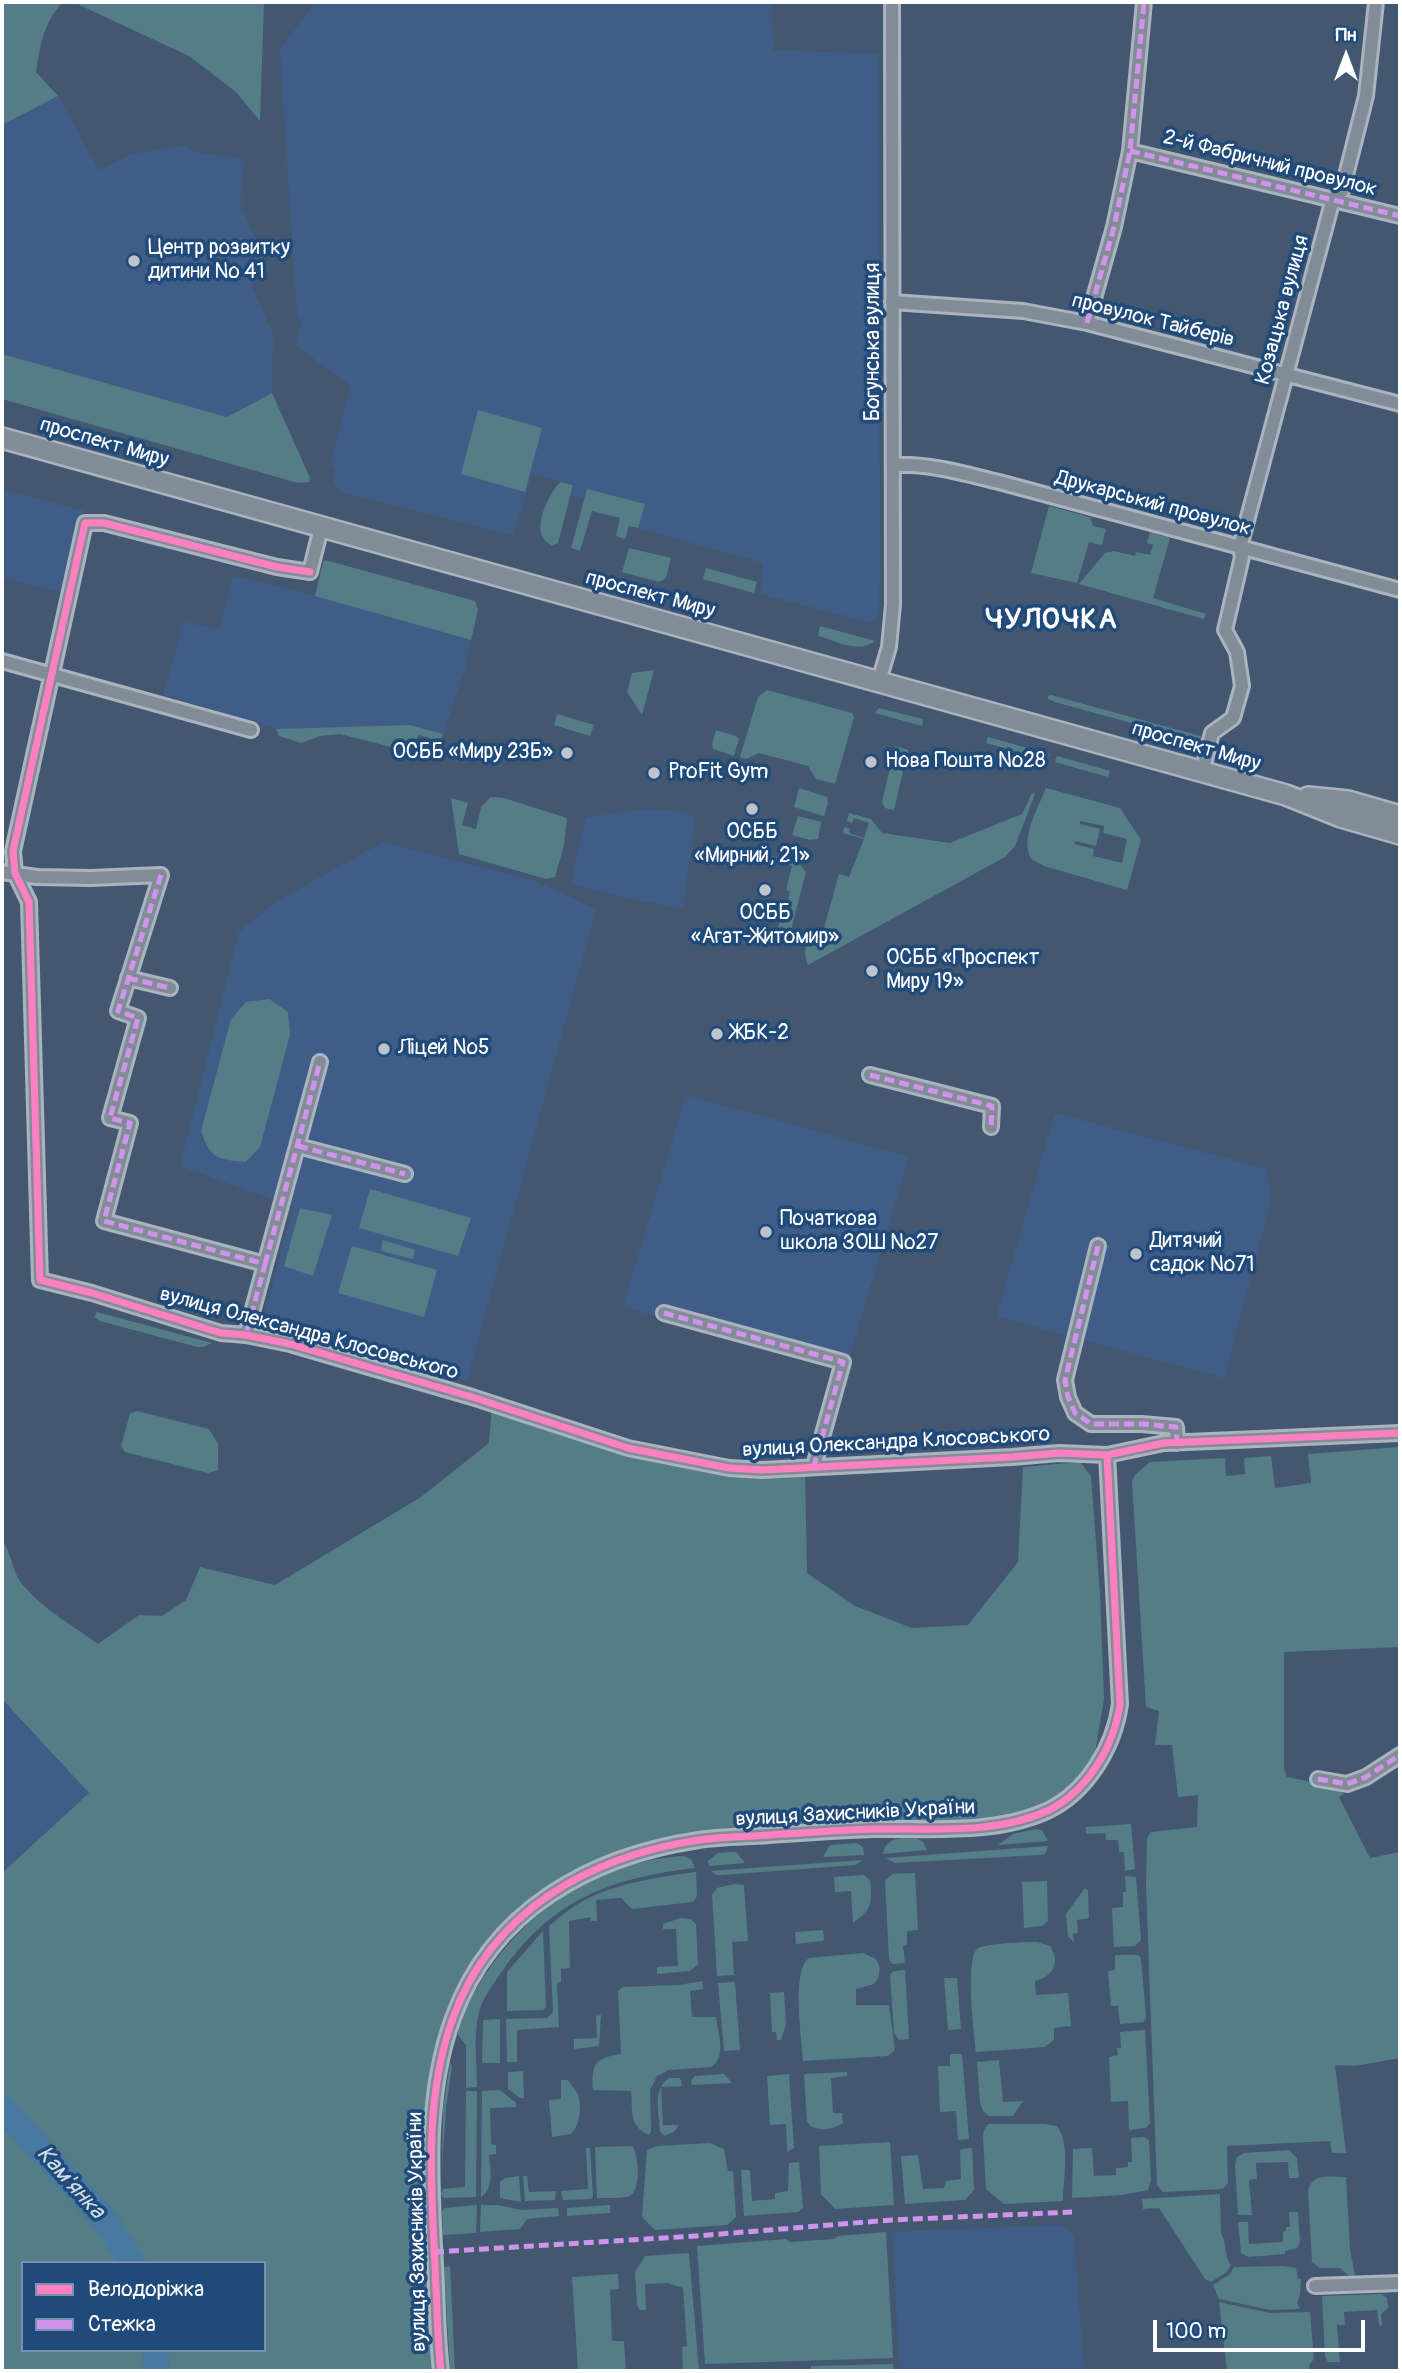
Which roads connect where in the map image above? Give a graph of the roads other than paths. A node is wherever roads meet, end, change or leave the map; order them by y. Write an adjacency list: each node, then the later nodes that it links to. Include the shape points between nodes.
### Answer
1 (892, 2): 7 (street, Богунська вулиця)
2 (1144, 2): 4 (street)
3 (1376, 2): 5 (street, Козацька вулиця, via 1364,106 1342,191)
4 (1130, 151): 5 (street, 2-й Фабричний провулок); 8 (street)
5 (1333, 199): 6 (street, 2-й Фабричний провулок); 9 (street, Козацька вулиця)
6 (1400, 216)
7 (892, 302): 8 (street, провулок Тайберів, via 1023,311); 12 (street, Богунська вулиця)
8 (1087, 323): 9 (street, провулок Тайберів)
9 (1286, 374): 10 (street, провулок Тайберів); 14 (street, Козацька вулиця)
10 (1400, 404)
11 (2, 438): 13 (main road, проспект Миру)
12 (893, 465): 14 (street, Друкарський провулок, via 940,468); 18 (street, Богунська вулиця, via 893,605 889,647)
13 (321, 528): 17 (street, via 310,572 104,523 85,523); 18 (main road, проспект Миру)
14 (1240, 547): 15 (street, Друкарський провулок); 20 (street, Козацька вулиця, via 1242,557 1225,629 1237,652 1242,688 1233,718 1212,733)
15 (1400, 590)
16 (2, 661): 17 (street)
17 (52, 675): 19 (street); 24 (street)
18 (879, 681): 20 (main road, проспект Миру)
19 (251, 730)
20 (1202, 772): 21 (main road, проспект Миру)
21 (1286, 795): 22 (main road, проспект Миру, via 1348,801); 23 (main road, проспект Миру)
22 (1400, 816)
23 (1400, 834)
24 (8, 873): 25 (street, via 91,878 161,875); 35 (street, вулиця Олександра Клосовського, via 29,902 40,1280 221,1333)
25 (128, 978): 26 (street); 33 (street, via 118,1011 138,1018 110,1118 130,1123 104,1221)
26 (170, 988)
27 (320, 1062): 30 (street)
28 (870, 1075): 29 (street, via 992,1106)
29 (991, 1127)
30 (298, 1146): 31 (street); 33 (street)
31 (405, 1174)
32 (1098, 1246): 37 (street, via 1065,1380 1068,1397 1075,1413 1091,1424 1176,1427)
33 (265, 1264): 35 (street)
34 (664, 1313): 39 (street, via 843,1362)
35 (246, 1335): 39 (street, вулиця Олександра Клосовського, via 290,1343 628,1448 729,1468)
36 (1400, 1433): 37 (street, вулиця Олександра Клосовського)
37 (1177, 1443): 38 (street, вулиця Олександра Клосовського)
38 (1107, 1455): 39 (street, вулиця Олександра Клосовського, via 1059,1453); 44 (street, вулиця Захисників України, via 1120,1690 1117,1721 1101,1758 1076,1791 1045,1811 1015,1820 946,1829 699,1840 627,1856 579,1875 528,1910 482,1961 459,2003 434,2096 432,2203)
39 (814, 1466)
40 (1400, 1755): 41 (street, via 1347,1784)
41 (1318, 1779)
42 (1400, 2283): 43 (street)
43 (1315, 2286)
44 (440, 2370)

